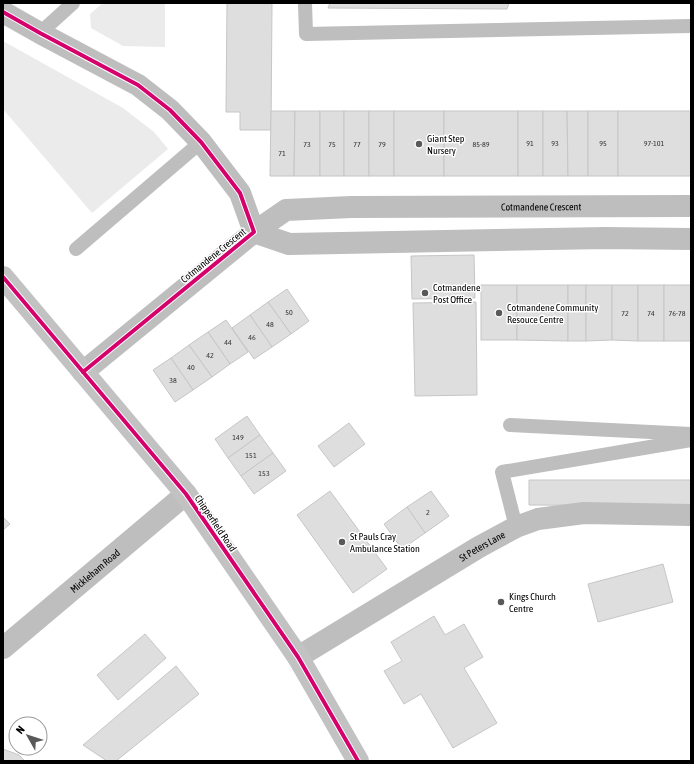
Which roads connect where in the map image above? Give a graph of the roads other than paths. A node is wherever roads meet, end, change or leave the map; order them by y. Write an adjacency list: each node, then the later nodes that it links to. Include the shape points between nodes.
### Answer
1 (73, 3): 5 (lane)
2 (305, 3): 4 (lane, via 306,34)
3 (3, 12): 5 (street, Cotmandene Crescent)
4 (691, 26)
5 (40, 33): 6 (street, Cotmandene Crescent, via 138,85 170,110)
6 (201, 142): 8 (street, Cotmandene Crescent, via 240,193); 10 (lane)
7 (691, 206): 8 (street, Cotmandene Crescent, via 359,207 286,210)
8 (254, 232): 9 (street, Cotmandene Crescent, via 289,244 605,238); 12 (street, Cotmandene Crescent)
9 (691, 239)
10 (76, 249)
11 (3, 277): 12 (street, Chipperfield Road)
12 (83, 372): 16 (street, Chipperfield Road)
13 (510, 425): 14 (lane)
14 (691, 434)
15 (691, 440): 18 (lane, via 502,472)
16 (186, 494): 19 (street, Mickleham Road); 20 (street, Chipperfield Road)
17 (691, 515): 18 (street, St Peters Lane, via 584,513 538,519)
18 (516, 527): 20 (street, St Peters Lane)
19 (3, 648)
20 (298, 658): 21 (street, Chipperfield Road)
21 (358, 761)

